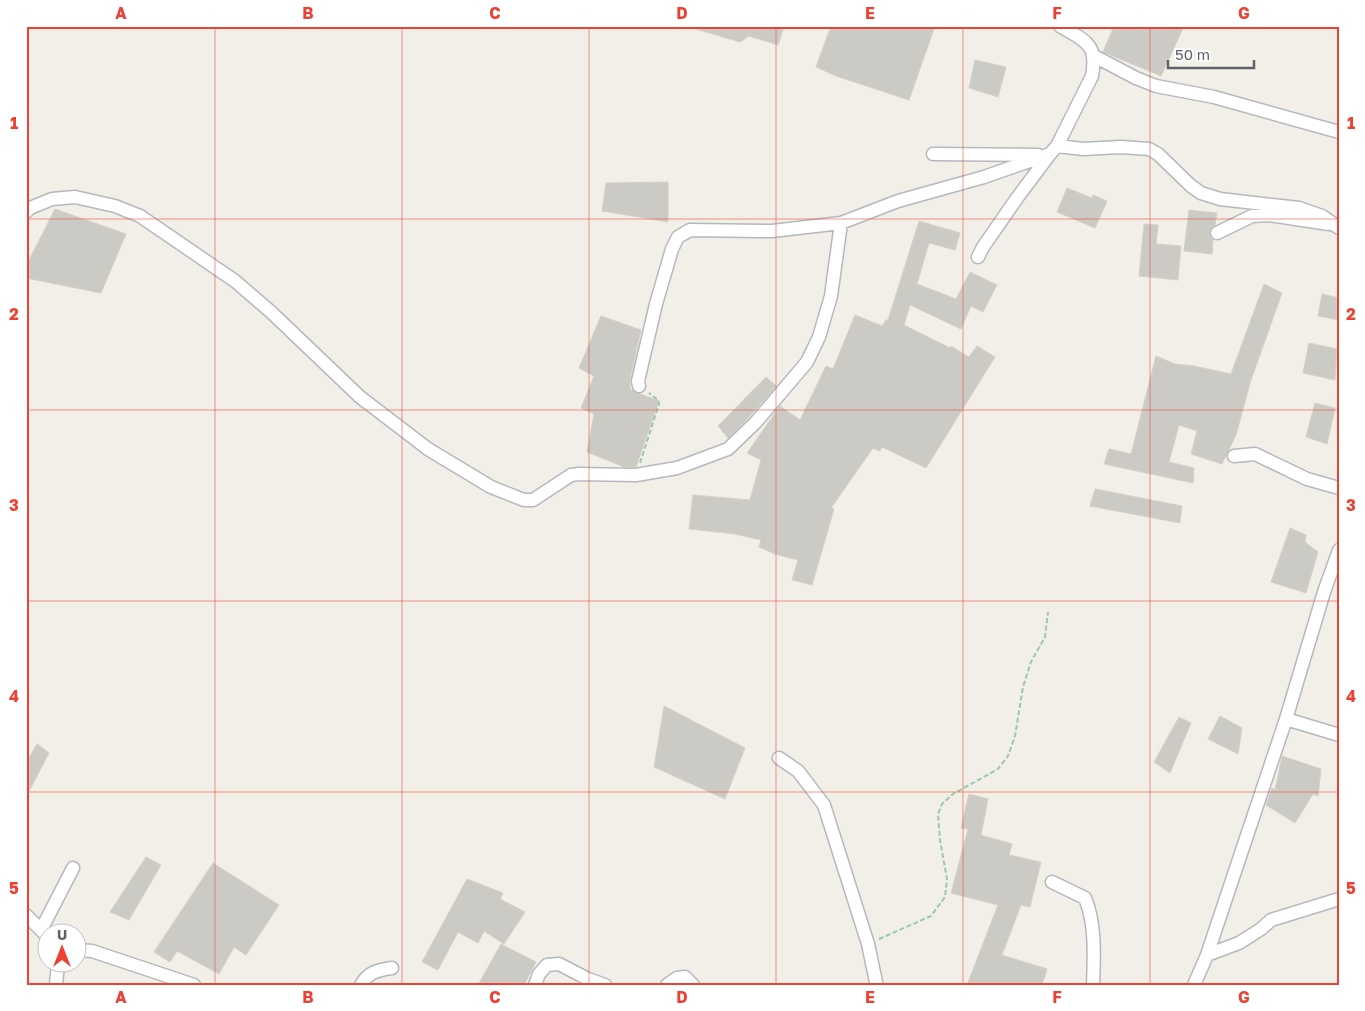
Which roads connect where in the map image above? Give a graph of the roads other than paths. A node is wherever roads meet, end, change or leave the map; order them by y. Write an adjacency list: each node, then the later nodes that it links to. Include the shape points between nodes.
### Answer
1 (1060, 26): 2 (street, via 1091,46)
2 (1094, 56): 3 (street, via 1156,86 1214,97); 4 (street, via 1092,76)
3 (1339, 132)
4 (1051, 152): 5 (street); 7 (street, via 984,177 898,201); 8 (street, via 1149,149 1201,193 1220,199 1299,208 1322,216); 10 (street)
5 (933, 154)
6 (26, 212): 7 (street, via 52,199 75,197 115,206 140,216 235,281 360,397 428,449 491,487 524,500 534,500 571,475 636,475 677,468 728,449 756,422 807,362 819,337 831,296)
7 (841, 223): 11 (street, via 772,231 690,230 678,237 656,304)
8 (1336, 227): 9 (street, via 1269,215 1252,216)
9 (1217, 233)
10 (978, 258)
11 (639, 386)
12 (1234, 456): 13 (street, via 1256,454 1307,479)
13 (1339, 488)
14 (1339, 550): 15 (street)
15 (1286, 719): 16 (street); 25 (street)
16 (1339, 735)
17 (779, 758): 27 (street, via 798,771 824,805 868,944)
18 (73, 868): 22 (street)
19 (1052, 882): 34 (street, via 1085,898 1090,910)
20 (1339, 899): 25 (street, via 1271,920 1239,943)
21 (26, 915): 23 (street)
22 (48, 924)
23 (38, 928)
24 (88, 951): 28 (street)
25 (1206, 955): 35 (street)
26 (392, 968): 29 (street, via 376,970 364,978)
27 (875, 984)
28 (194, 985)
29 (361, 985)
30 (535, 985): 31 (street, via 539,974 548,965 559,964)
31 (606, 985)
32 (667, 985): 33 (street, via 676,978 685,978)
33 (693, 985)
34 (1093, 985)
35 (1194, 985)

